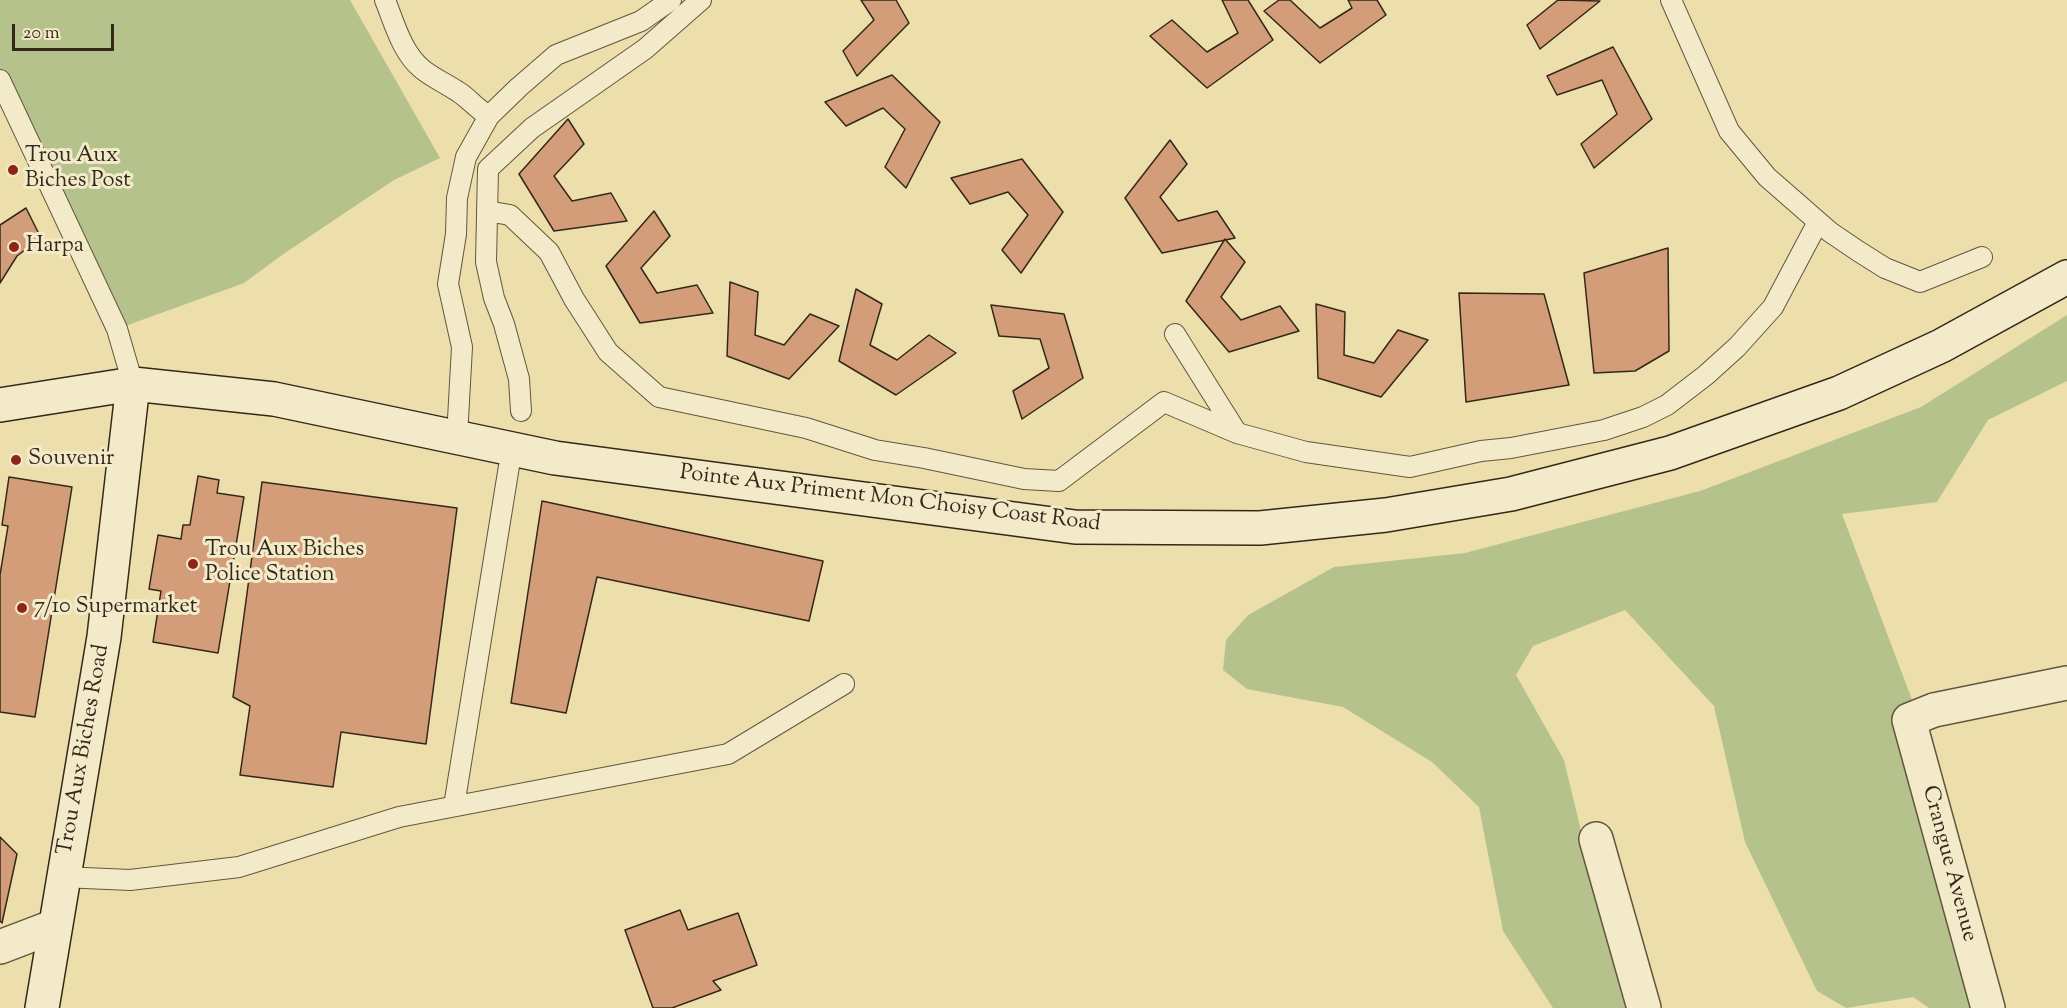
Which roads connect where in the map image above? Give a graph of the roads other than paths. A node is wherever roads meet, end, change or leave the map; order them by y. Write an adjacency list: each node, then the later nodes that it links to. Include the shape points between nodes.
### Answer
1 (386, 0): 6 (lane, via 403,45 419,67)
2 (671, 0): 6 (lane, via 641,21 556,56)
3 (701, 0): 7 (lane, via 645,49 532,128 488,169)
4 (1671, 0): 8 (lane, via 1729,130 1767,177)
5 (0, 80): 12 (lane, via 117,329)
6 (489, 116): 16 (lane, via 466,158 448,284 462,347)
7 (487, 212): 14 (lane, via 486,262 519,379); 15 (lane, via 510,215 549,252 608,352 659,397 806,428 875,450 1024,479 1059,481 1164,402)
8 (1818, 222): 9 (lane, via 1885,268 1920,282); 15 (lane, via 1773,307 1706,375 1643,417 1604,430 1410,467 1306,453)
9 (1982, 257)
10 (2067, 277): 16 (main road, Pointe Aux Priment Mon Choisy Coast Road, via 1941,346 1839,393 1670,453 1511,494 1386,515 1260,528 1075,527 555,458)
11 (1175, 334): 15 (lane)
12 (133, 384): 13 (main road, Pointe Aux Priment Mon Choisy Coast Road); 16 (main road, Pointe Aux Priment Mon Choisy Coast Road, via 274,399); 22 (main road, Trou Aux Biches Road, via 104,637)
13 (0, 405)
14 (521, 411)
15 (1237, 433)
16 (457, 438)
17 (509, 466): 20 (lane)
18 (2067, 683): 27 (main road, Crangue Avenue, via 1934,710 1909,720)
19 (844, 684): 20 (lane, via 728,754)
20 (454, 806): 22 (lane, via 399,816 239,867 130,880)
21 (1596, 839): 26 (main road)
22 (62, 877): 23 (main road, Trou Aux Biches Road)
23 (55, 926): 24 (main road); 25 (main road, Trou Aux Biches Road)
24 (0, 946)
25 (42, 1008)
26 (1644, 1008)
27 (1988, 1008)

